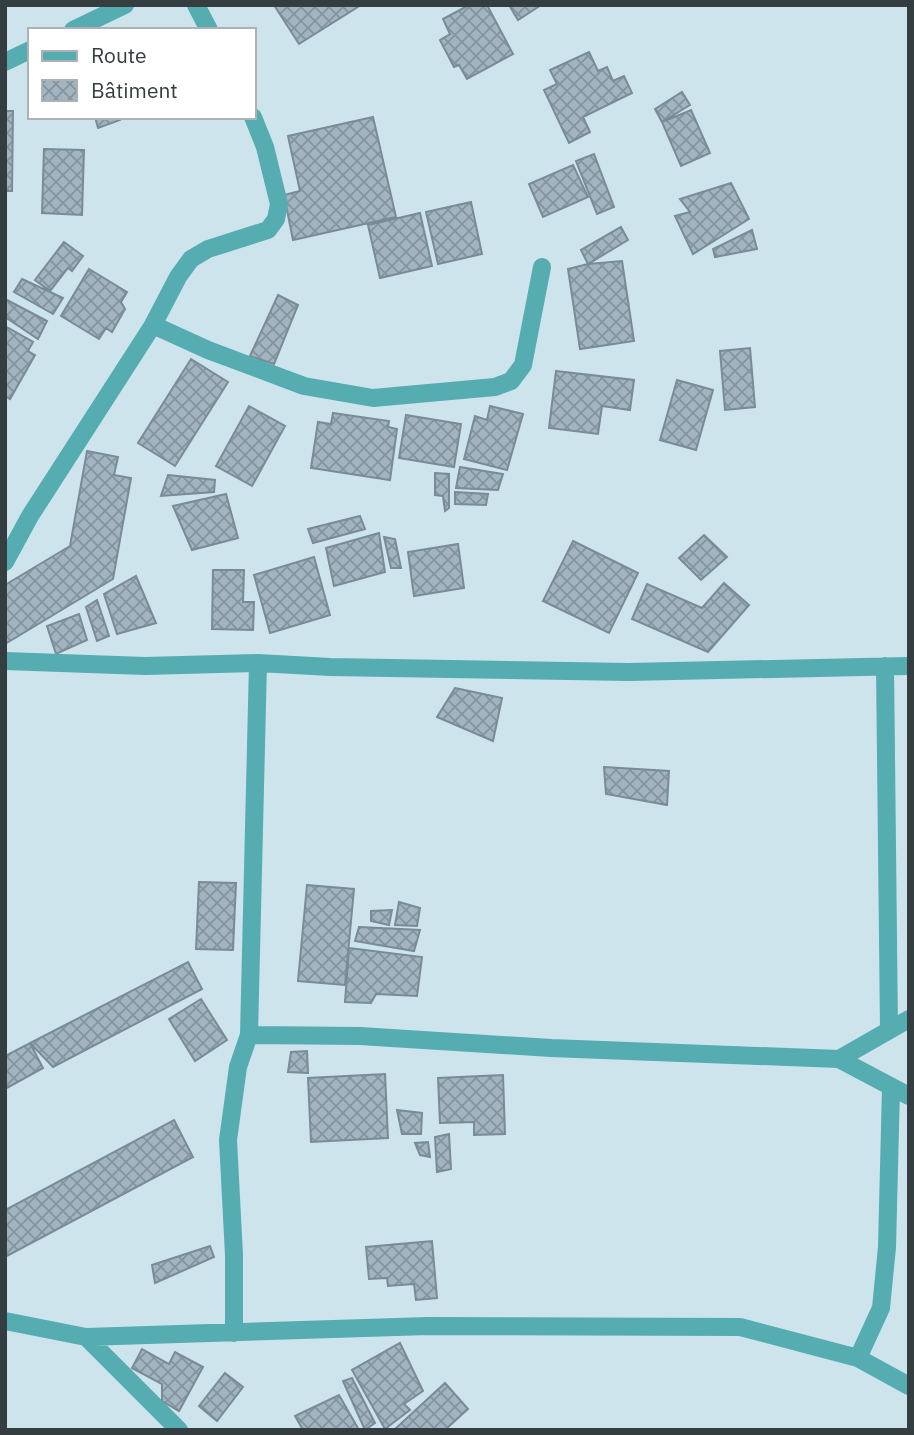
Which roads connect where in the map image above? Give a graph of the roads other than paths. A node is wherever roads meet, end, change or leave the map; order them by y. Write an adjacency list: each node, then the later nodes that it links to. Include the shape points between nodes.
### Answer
1 (125, 5): 3 (street)
2 (196, 5): 4 (street)
3 (77, 28)
4 (208, 28)
5 (28, 51): 6 (street)
6 (5, 62)
7 (254, 119): 9 (street, via 279,204 276,219 268,230 191,259)
8 (542, 267): 9 (street, via 523,365 511,381 495,387 373,398 304,386)
9 (153, 325): 10 (street)
10 (5, 562)
11 (5, 661): 12 (street, via 145,666)
12 (257, 663): 13 (street, via 629,673); 17 (street)
13 (885, 666): 14 (street); 16 (street)
14 (909, 666)
15 (909, 1019): 16 (street)
16 (889, 1030): 18 (street)
17 (249, 1035): 18 (street, via 360,1036); 22 (street, via 238,1068 228,1140)
18 (839, 1059): 19 (street)
19 (891, 1088): 20 (street); 24 (street, via 881,1307)
20 (909, 1096)
21 (5, 1321): 23 (street)
22 (234, 1333): 23 (street); 24 (street, via 428,1326 740,1327)
23 (86, 1337): 26 (street)
24 (859, 1358): 25 (street)
25 (909, 1386)
26 (179, 1430)

